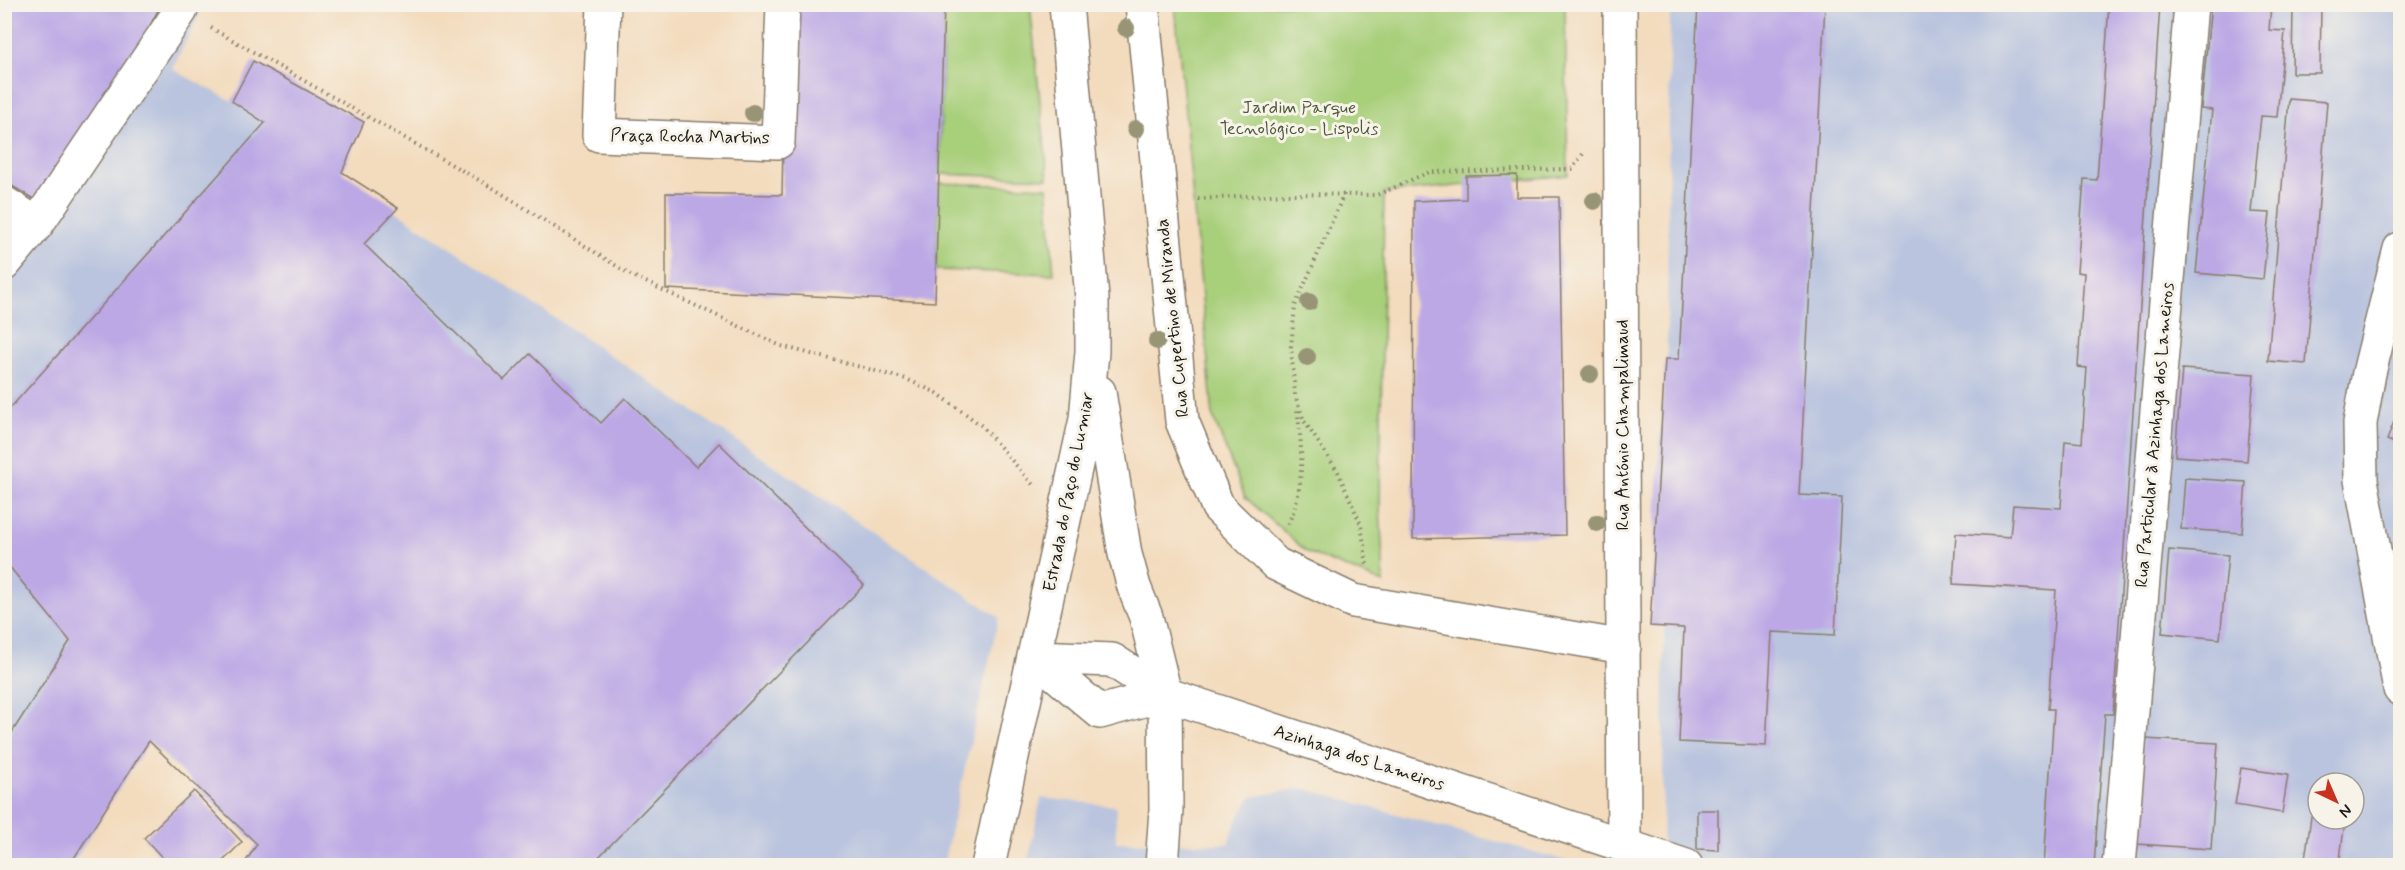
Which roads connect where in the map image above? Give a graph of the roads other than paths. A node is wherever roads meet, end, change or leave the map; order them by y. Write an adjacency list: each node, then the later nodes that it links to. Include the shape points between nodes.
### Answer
1 (604, 4): 2 (street, Praça Rocha Martins, via 599,135 778,142)
2 (783, 4)
3 (1066, 4): 12 (street, Estrada do Paço do Lumiar, via 1092,298)
4 (1142, 4): 13 (street, Rua Cupertino de Miranda, via 1182,421 1218,507 1276,564 1353,601)
5 (1620, 4): 13 (street, Rua António Champalimaud)
6 (2191, 4): 21 (street, Rua Particular à Azinhaga dos Lameiros)
7 (181, 10): 9 (street)
8 (4, 202): 9 (street)
9 (37, 224): 11 (street)
10 (2400, 249): 15 (street, via 2360,423 2361,480)
11 (4, 264)
12 (1092, 352): 14 (street, Estrada do Paço do Lumiar, via 1086,419); 16 (street, via 1125,554)
13 (1624, 647): 17 (street, Rua António Champalimaud)
14 (1035, 657): 16 (street, Azinhaga dos Lameiros, via 1112,660); 16 (street, via 1100,712); 18 (street, Estrada do Paço do Lumiar)
15 (2400, 689)
16 (1165, 694): 17 (street, Azinhaga dos Lameiros); 19 (street, via 1166,810)
17 (1624, 845): 20 (street, Azinhaga dos Lameiros)
18 (988, 866)
19 (1162, 866)
20 (1686, 866)
21 (2119, 866)

